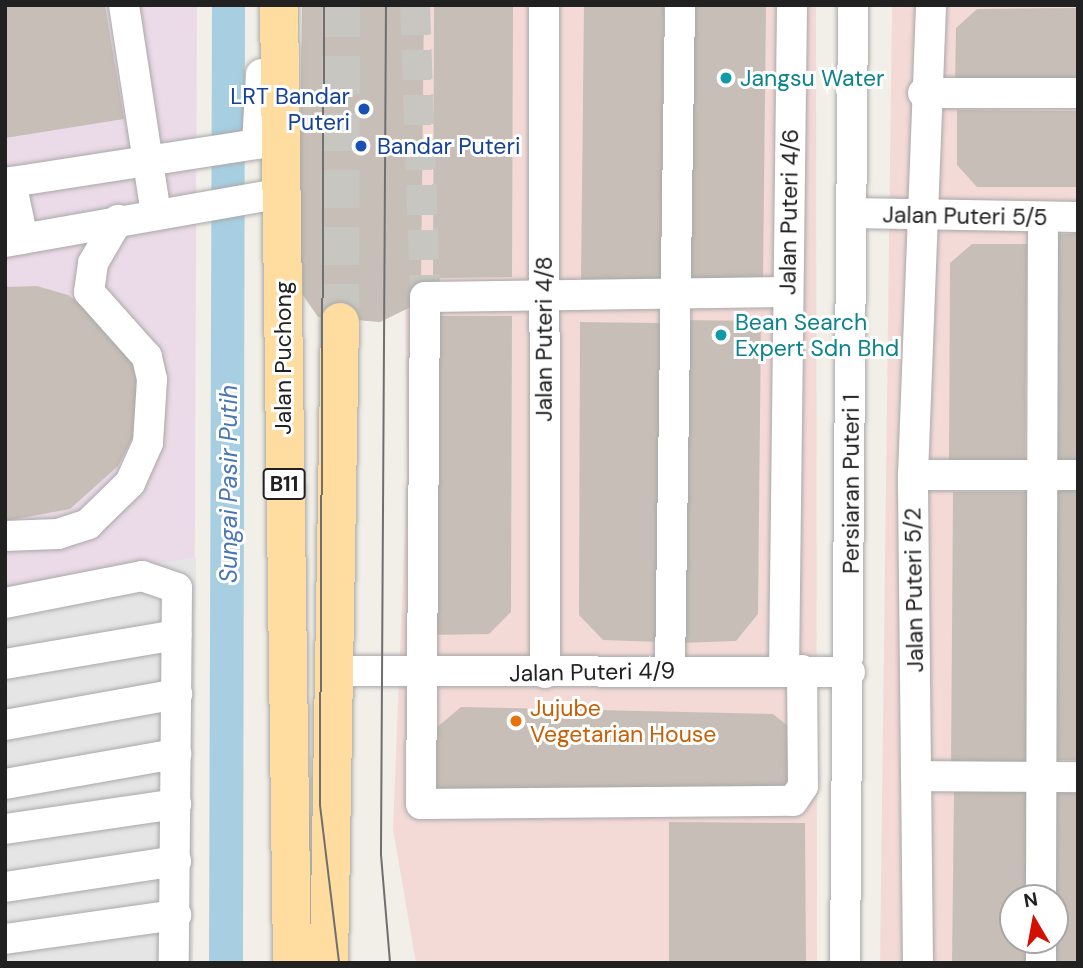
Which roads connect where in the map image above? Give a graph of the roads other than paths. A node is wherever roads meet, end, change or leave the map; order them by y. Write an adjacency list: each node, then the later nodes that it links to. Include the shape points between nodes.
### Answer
1 (124, 5): 11 (street)
2 (261, 5): 11 (street, via 257,145)
3 (279, 5): 13 (main road, Jalan Puchong / B11)
4 (544, 5): 23 (street, Jalan Puteri 4/8)
5 (680, 5): 22 (street)
6 (792, 5): 21 (street, Jalan Puteri 4/6)
7 (853, 5): 15 (street, Persiaran Puteri 1)
8 (931, 5): 9 (street, Jalan Puteri 5/2)
9 (923, 93): 10 (street); 16 (street, Jalan Puteri 5/2)
10 (1078, 93)
11 (146, 162): 12 (street); 14 (street)
12 (8, 182): 20 (street)
13 (275, 194): 14 (street); 53 (main road, Jalan Puchong / B11)
14 (156, 213): 19 (street)
15 (852, 213): 16 (street, Jalan Puteri 5/5); 35 (street, Persiaran Puteri 1)
16 (918, 216): 17 (street, Jalan Puteri 5/5); 25 (street, Jalan Puteri 5/2)
17 (1043, 217): 18 (street, Jalan Puteri 5/5); 26 (street)
18 (1078, 218)
19 (118, 220): 20 (street); 28 (street, via 93,262 89,292 147,357 152,379 148,443 130,483 88,524 58,534)
20 (14, 240)
21 (789, 292): 22 (street); 32 (street, Jalan Puteri 4/6)
22 (671, 293): 23 (street); 34 (street)
23 (544, 294): 36 (street, Jalan Puteri 4/8); 37 (street, via 425,297)
24 (341, 322): 33 (main road, B11)
25 (913, 475): 26 (street); 41 (street, Jalan Puteri 5/2)
26 (1042, 475): 27 (street); 42 (street)
27 (1078, 475)
28 (5, 536)
29 (5, 603): 30 (street, via 155,576 177,588)
30 (177, 635): 31 (street); 38 (street)
31 (5, 664)
32 (793, 670): 34 (street, Jalan Puteri 4/9); 35 (street, Jalan Puteri 4/9); 37 (street, Jalan Puteri 4/6, via 803,786 793,801 436,808 421,804 417,791)
33 (333, 671): 37 (street, Jalan Puteri 4/9); 54 (main road, B11)
34 (670, 671): 36 (street, Jalan Puteri 4/9)
35 (850, 672): 55 (street, Persiaran Puteri 1)
36 (545, 673): 37 (street, Jalan Puteri 4/9)
37 (419, 674)
38 (177, 694): 39 (street); 40 (street)
39 (5, 725)
40 (176, 754): 44 (street); 45 (street)
41 (916, 776): 42 (street); 56 (street, Jalan Puteri 5/2)
42 (1043, 777): 43 (street); 48 (street)
43 (1078, 777)
44 (5, 784)
45 (176, 804): 46 (street); 47 (street)
46 (5, 829)
47 (176, 861): 49 (street); 50 (street)
48 (1041, 884)
49 (5, 887)
50 (176, 915): 51 (street); 52 (street)
51 (5, 939)
52 (174, 963)
53 (292, 963)
54 (329, 963)
55 (845, 963)
56 (918, 963)

